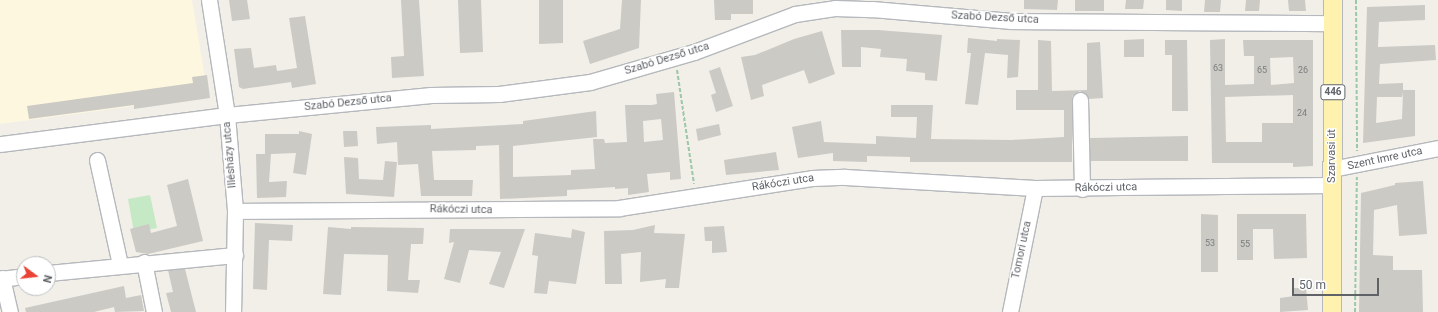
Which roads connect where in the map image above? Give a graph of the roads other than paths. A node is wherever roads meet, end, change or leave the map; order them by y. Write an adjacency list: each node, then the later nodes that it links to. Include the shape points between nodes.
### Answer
1 (209, 0): 5 (street, Illésházy utca)
2 (1333, 0): 3 (main road, Szarvasi út / 446)
3 (1333, 23): 5 (street, Szabó Dezső utca, via 1010,21 835,8 795,14 675,57 590,82 499,94 431,95); 9 (main road, Szarvasi út / 446)
4 (1080, 100): 11 (street)
5 (227, 115): 6 (street, Szabó Dezső utca); 12 (street, Illésházy utca)
6 (0, 144)
7 (1438, 148): 9 (street, Szent Imre utca, via 1357,164)
8 (97, 160): 15 (street)
9 (1332, 177): 11 (street, Rákóczi utca); 23 (main road, Szarvasi út / 446)
10 (1035, 188): 11 (street, Rákóczi utca); 12 (street, Rákóczi utca, via 845,177 812,178 619,208); 22 (street, Tomori utca)
11 (1082, 189)
12 (235, 211): 13 (street, Illésházy utca)
13 (235, 255): 14 (street); 21 (street, Illésházy utca)
14 (144, 262): 15 (street); 20 (street)
15 (120, 265): 16 (street)
16 (56, 272)
17 (16, 277): 18 (street)
18 (1, 279): 19 (street)
19 (10, 312)
20 (154, 312)
21 (233, 312)
22 (1010, 312)
23 (1332, 312)

